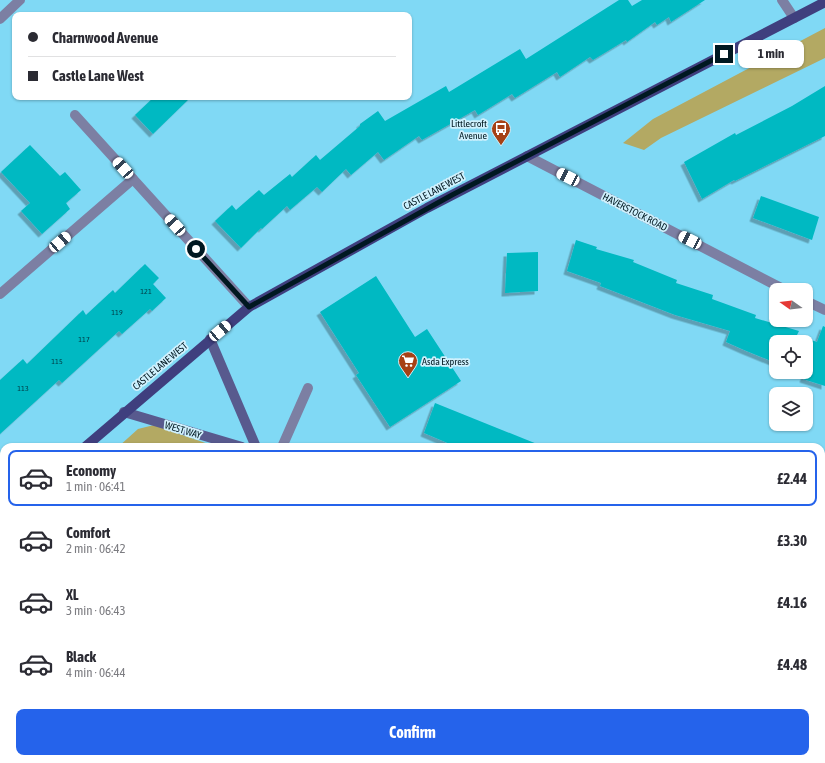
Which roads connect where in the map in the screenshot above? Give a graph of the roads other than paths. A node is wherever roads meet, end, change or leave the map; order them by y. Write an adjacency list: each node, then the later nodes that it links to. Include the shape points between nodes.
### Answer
1 (20, 0): 5 (street)
2 (782, 0): 4 (street)
3 (825, 2): 4 (main road, CASTLE LANE WEST)
4 (794, 18): 7 (main road, CASTLE LANE WEST)
5 (0, 19)
6 (75, 115): 8 (street)
7 (527, 156): 9 (street, HAVERSTOCK ROAD); 12 (main road, CASTLE LANE WEST)
8 (133, 179): 10 (street); 12 (street)
9 (772, 283)
10 (0, 294)
11 (813, 304): 13 (street)
12 (249, 307): 14 (main road, CASTLE LANE WEST)
13 (824, 309)
14 (210, 339): 16 (main road, CASTLE LANE WEST); 19 (street)
15 (308, 388): 20 (street)
16 (124, 412): 17 (main road, CASTLE LANE WEST); 18 (street, WEST WAY)
17 (89, 443)
18 (229, 443)
19 (254, 443)
20 (284, 443)

